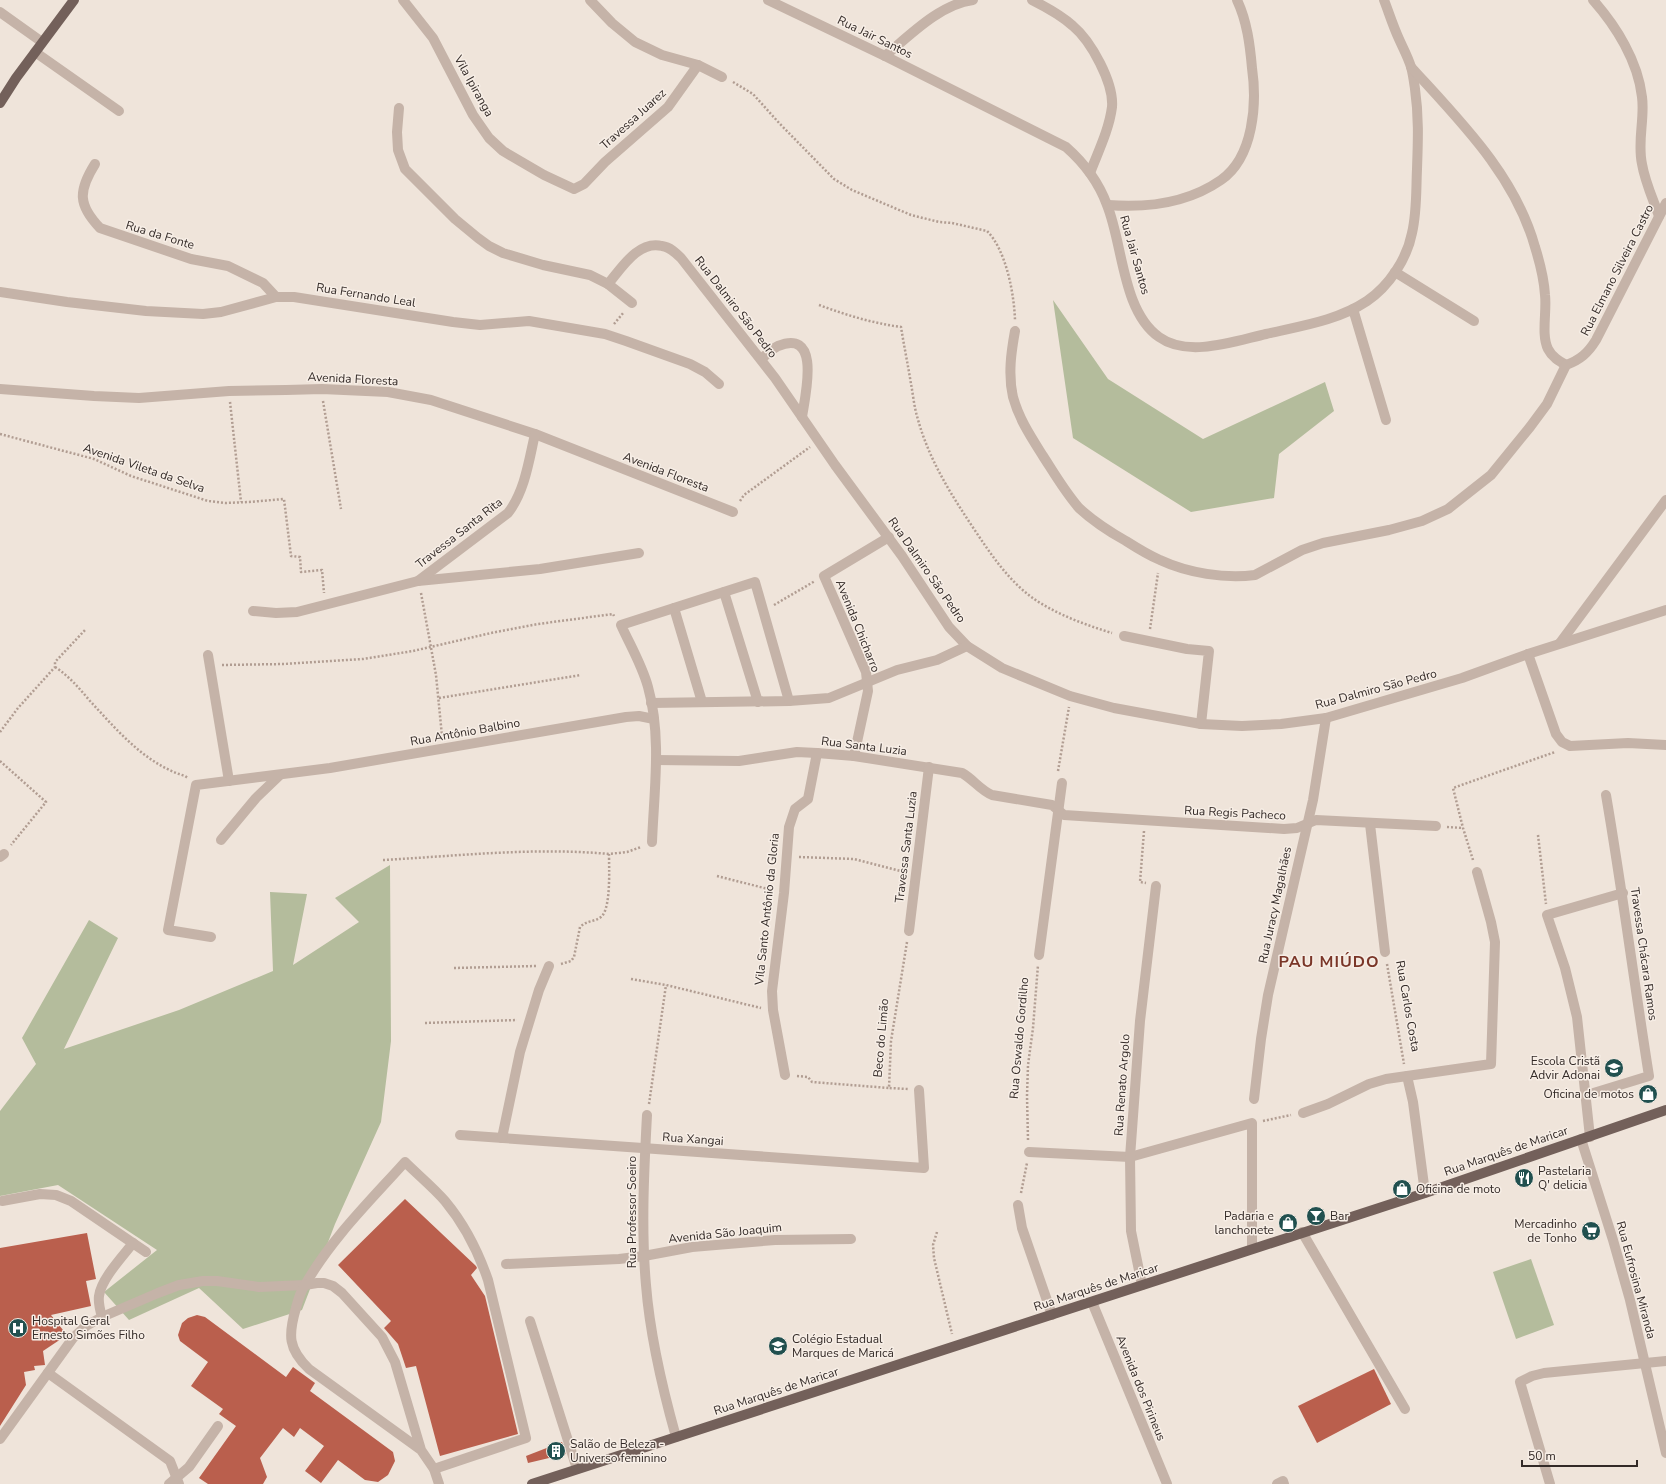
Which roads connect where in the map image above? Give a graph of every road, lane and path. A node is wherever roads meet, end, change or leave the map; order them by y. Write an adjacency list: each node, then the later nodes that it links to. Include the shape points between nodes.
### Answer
1 (74, 0): 11 (main road)
2 (403, 0): 22 (street, Vila Ipiranga, via 433,38 473,115 490,138 503,151 544,175 570,188)
3 (590, 0): 14 (street, via 635,42 662,55)
4 (768, 0): 13 (street, Rua Jair Santos)
5 (973, 0): 13 (street, via 944,10 924,23)
6 (1032, 0): 21 (street, via 1074,26 1091,48 1108,85 1112,105 1109,123)
7 (1237, 0): 24 (street, via 1250,48 1254,105 1251,129 1244,150 1234,166 1222,179 1178,200 1153,205)
8 (1384, 0): 15 (street, Rua Jair Santos)
9 (1592, 0): 25 (street, via 1618,34 1637,77 1642,97 1642,163)
10 (0, 12): 11 (street)
11 (42, 42): 12 (main road)
12 (35, 52): 17 (main road); 19 (street)
13 (885, 56): 21 (street, Rua Jair Santos, via 1066,147)
14 (698, 65): 16 (street); 22 (street, Travessa Juarez, via 668,107)
15 (1411, 67): 26 (street, Rua Jair Santos, via 1418,120 1416,213 1405,254); 37 (street, via 1456,116 1504,177 1527,223 1541,269 1546,296 1546,341 1552,355)
16 (722, 76): 34 (path, via 753,94 834,179 911,215 986,231 998,246 1007,272 1015,304)
17 (0, 103)
18 (399, 108): 27 (street, via 398,150 404,169 478,238 503,253 590,275)
19 (119, 111)
20 (95, 164): 29 (street, Rua da Fonte, via 85,185 83,201 85,210 100,228 191,259 228,266 263,283)
21 (1090, 174): 24 (street, Rua Jair Santos)
22 (579, 188)
23 (1666, 203): 25 (street, Rua Elmano Silveira Castro)
24 (1108, 205): 32 (street, Rua Jair Santos, via 1130,294 1137,309 1147,325 1160,338 1176,345 1216,346 1323,320)
25 (1659, 216): 37 (street, Rua Elmano Silveira Castro, via 1588,353)
26 (1395, 272): 32 (street, Rua Jair Santos, via 1368,300); 33 (street)
27 (608, 284): 30 (street); 36 (street, Rua Dalmiro São Pedro, via 640,250 653,245 663,246 681,258)
28 (0, 292): 29 (street, Rua Fernando Leal, via 146,311 203,314 221,312)
29 (276, 297): 35 (street, Rua Fernando Leal, via 294,297 460,323 480,325 529,322)
30 (632, 303): 35 (path)
31 (819, 305): 64 (path, via 863,320 901,327 916,416 927,446 949,492 995,561 1018,586 1060,615)
32 (1353, 309): 43 (street)
33 (1474, 321)
34 (1016, 331): 53 (street, via 1012,350 1011,381 1013,397 1027,432 1080,508 1107,530)
35 (605, 334): 38 (street, Rua Fernando Leal, via 690,364)
36 (761, 359): 42 (street, Rua Dalmiro São Pedro); 42 (street, via 777,347 789,343 798,344 805,352 808,374)
37 (1566, 365): 53 (street, via 1547,404 1530,427 1491,474 1448,509 1422,521 1302,550 1255,575 1220,575 1192,571)
38 (719, 384)
39 (0, 389): 41 (street, Avenida Floresta, via 139,398)
40 (322, 389): 41 (street, Avenida Floresta); 45 (street, Avenida Floresta, via 388,392 431,400); 49 (path)
41 (229, 391): 48 (path)
42 (802, 417): 46 (street, Rua Dalmiro São Pedro)
43 (1386, 420)
44 (0, 434): 48 (path, Avenida Vileta da Selva, via 94,459 131,476 195,497 226,503)
45 (535, 434): 50 (street, Avenida Floresta); 55 (street, Travessa Santa Rita, via 524,479 516,501 508,513)
46 (818, 441): 50 (path, via 744,495); 51 (street, Rua Dalmiro São Pedro)
47 (1666, 500): 66 (street)
48 (241, 502): 57 (path, Avenida Vileta da Selva, via 284,499 291,556 300,557 301,572 322,570)
49 (341, 509)
50 (733, 512)
51 (889, 537): 54 (street); 67 (street, Rua Dalmiro São Pedro, via 941,616)
52 (640, 554): 55 (street, via 540,569)
53 (1161, 561): 65 (path)
54 (824, 576): 61 (path); 73 (street, Avenida Chicharro, via 866,672)
55 (418, 581): 57 (street, Travessa Santa Rita); 68 (path)
56 (724, 592): 58 (street); 61 (street, via 755,582); 78 (street)
57 (325, 605): 60 (street, Travessa Santa Rita, via 297,612)
58 (674, 608): 62 (street); 77 (street)
59 (1666, 610): 66 (street, Rua Dalmiro São Pedro)
60 (253, 611)
61 (764, 612): 76 (street)
62 (621, 625): 68 (path, via 612,614 538,624); 79 (street, via 643,672)
63 (85, 630): 71 (path, via 55,662)
64 (1124, 636): 65 (street)
65 (1149, 642): 82 (street, via 1209,651)
66 (1560, 643): 69 (street, Rua Dalmiro São Pedro)
67 (967, 646): 73 (street, via 937,660 897,670); 74 (street, Rua Dalmiro São Pedro, via 1002,668)
68 (432, 647): 70 (path, via 363,660 284,664); 75 (path)
69 (1528, 654): 80 (street, Rua Dalmiro São Pedro, via 1462,678); 85 (street, via 1556,734 1562,742)
70 (209, 660): 93 (street)
71 (55, 667): 83 (path); 95 (path, via 67,675 123,736 161,767 185,776)
72 (581, 675): 75 (path)
73 (868, 683): 76 (street, via 829,698); 88 (street, Avenida Chicharro)
74 (1070, 696): 82 (street, Rua Dalmiro São Pedro, via 1114,708); 94 (path, via 1057,782)
75 (439, 698): 86 (path)
76 (789, 701): 78 (street)
77 (702, 702): 78 (street); 79 (street)
78 (758, 702)
79 (652, 703): 81 (street)
80 (1326, 718): 82 (street, Rua Dalmiro São Pedro, via 1242,726); 99 (street, Rua Juracy Magalhães, via 1313,800)
81 (654, 719): 86 (street, Rua Antônio Balbino, via 626,717); 89 (street)
82 (1201, 724)
83 (0, 732)
84 (1666, 745): 85 (street, via 1628,743)
85 (1570, 746): 109 (path, via 1453,788)
86 (443, 748): 92 (street, Rua Antônio Balbino)
87 (817, 753): 88 (street, Rua Santa Luzia); 89 (street, Rua Santa Luzia, via 797,752 739,761); 107 (street, Vila Santo Antônio da Gloria, via 808,799 791,817)
88 (854, 756): 91 (street, Rua Santa Luzia)
89 (656, 760): 104 (street)
90 (0, 761): 106 (path, via 46,802)
91 (929, 767): 97 (street, Rua Santa Luzia, via 962,773 984,792 992,795 1052,805); 110 (street, Travessa Santa Luzia)
92 (280, 775): 93 (street, Rua Antônio Balbino); 103 (street, via 256,798)
93 (229, 781): 95 (street, Rua Antônio Balbino)
94 (1062, 782): 97 (street)
95 (196, 785): 117 (street, via 168,930)
96 (1606, 794): 114 (street, Travessa Chácara Ramos)
97 (1058, 810): 98 (street, Rua Regis Pacheco, via 1064,815); 119 (street)
98 (1145, 821): 99 (street, Rua Regis Pacheco, via 1284,830); 112 (path, via 1140,882)
99 (1306, 824): 100 (street, Rua Regis Pacheco, via 1316,820); 132 (street, Rua Juracy Magalhães, via 1268,995)
100 (1370, 824): 101 (street, Rua Regis Pacheco); 118 (street, Rua Carlos Costa)
101 (1436, 826)
102 (1538, 835): 115 (path)
103 (221, 840)
104 (652, 842): 105 (path, via 627,852)
105 (609, 854): 108 (path, via 528,851); 120 (path, via 605,912 599,918 580,926 575,955 570,961)
106 (2, 855)
107 (786, 856): 110 (path, via 854,859); 113 (street, Vila Santo Antônio da Gloria)
108 (383, 860)
109 (1477, 872): 128 (street, via 1495,942 1491,1064)
110 (916, 875): 116 (street, Travessa Santa Luzia)
111 (717, 876): 113 (path)
112 (1156, 886): 142 (street, Rua Renato Argolo, via 1140,1021)
113 (784, 893): 124 (street, Vila Santo Antônio da Gloria, via 772,991)
114 (1622, 893): 115 (street); 131 (street, Travessa Chácara Ramos, via 1649,1076)
115 (1548, 915): 131 (street, via 1575,1005)
116 (909, 931): 129 (path, Beco do Limão, via 891,1041)
117 (211, 937)
118 (1385, 952): 128 (path, Rua Carlos Costa)
119 (1039, 955): 141 (path, Rua Oswaldo Gordilho, via 1027,1088)
120 (549, 966): 121 (path); 125 (street)
121 (454, 968)
122 (631, 979): 123 (path)
123 (666, 985): 124 (path); 135 (path)
124 (773, 1010): 127 (street, Vila Santo Antônio da Gloria)
125 (530, 1020): 126 (path); 138 (street, via 520,1052)
126 (425, 1023)
127 (785, 1075): 129 (path, via 808,1077 812,1082)
128 (1407, 1076): 134 (street, via 1369,1084); 143 (street)
129 (889, 1088): 130 (path, Beco do Limão)
130 (919, 1090): 140 (street, Rua Xangai, via 924,1168)
131 (1587, 1095): 139 (street)
132 (1254, 1099)
133 (1666, 1110): 139 (main road, Rua Marquês de Maricar)
134 (1304, 1113): 136 (path)
135 (647, 1115): 140 (street, Rua Professor Soeiro)
136 (1252, 1123): 142 (street); 150 (street)
137 (460, 1135): 138 (street, Rua Xangai)
138 (502, 1138): 140 (street, Rua Xangai)
139 (1586, 1138): 143 (main road, Rua Marquês de Maricar); 162 (street, Rua Eufrosina Miranda)
140 (646, 1148): 152 (street, Rua Professor Soeiro)
141 (1029, 1152): 142 (street); 145 (path, Rua Oswaldo Gordilho)
142 (1130, 1157): 155 (street, Rua Renato Argolo, via 1131,1231)
143 (1425, 1192): 147 (main road, Rua Marquês de Maricar)
144 (2, 1201): 149 (street, via 40,1194 56,1195 71,1201)
145 (1018, 1205): 157 (street, via 1022,1228)
146 (937, 1232): 160 (path, via 933,1245 934,1258)
147 (1302, 1232): 150 (main road, Rua Marquês de Maricar); 164 (street)
148 (851, 1239): 152 (street, Avenida São Joaquim, via 775,1240 692,1247)
149 (133, 1242): 151 (street); 158 (street, via 103,1284 98,1305)
150 (1252, 1248): 155 (main road, Rua Marquês de Maricar)
151 (146, 1252)
152 (644, 1256): 153 (street, Avenida São Joaquim); 166 (street, Rua Professor Soeiro, via 658,1366)
153 (506, 1264)
154 (305, 1285): 158 (street, via 259,1287 217,1281 192,1282 158,1292); 168 (street, via 317,1282 333,1286 382,1336 396,1362); 168 (street, via 290,1331 291,1343 296,1354 309,1369); 170 (street, via 329,1247 405,1162 444,1200 458,1218 480,1258 488,1280 526,1438)
155 (1142, 1285): 156 (main road, Rua Marquês de Maricar)
156 (1092, 1302): 157 (main road, Rua Marquês de Maricar); 175 (street, Avenida dos Pirineus)
157 (1052, 1315): 160 (main road, Rua Marquês de Maricar)
158 (102, 1317): 163 (street, via 86,1326 73,1338)
159 (530, 1321): 171 (street)
160 (955, 1346): 166 (main road, Rua Marquês de Maricar)
161 (1666, 1361): 162 (street)
162 (1644, 1362): 169 (street, Rua Eufrosina Miranda); 176 (street, via 1544,1373 1520,1382)
163 (48, 1373): 167 (street); 172 (street, via 170,1461)
164 (1405, 1409)
165 (218, 1426): 172 (street)
166 (676, 1437): 171 (main road, Rua Marquês de Maricar)
167 (0, 1440)
168 (421, 1450): 170 (street)
169 (1666, 1453)
170 (434, 1469): 173 (street)
171 (577, 1469): 174 (main road, Rua Marquês de Maricar)
172 (174, 1482)
173 (439, 1484)
174 (532, 1484)
175 (1167, 1484)
176 (1550, 1484)

